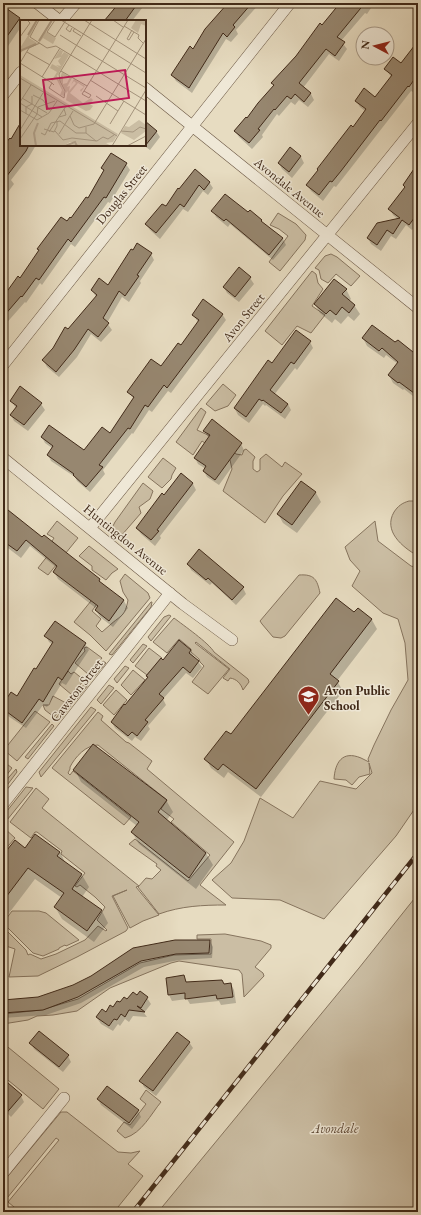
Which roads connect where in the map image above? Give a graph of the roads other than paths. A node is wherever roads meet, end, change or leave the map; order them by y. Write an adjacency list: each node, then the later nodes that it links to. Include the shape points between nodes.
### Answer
1 (38, 3): 4 (street)
2 (76, 3): 5 (street)
3 (290, 3): 10 (street, Douglas Street)
4 (60, 20)
5 (62, 20)
6 (20, 73): 8 (street)
7 (146, 89): 10 (street, Avondale Avenue)
8 (3, 95)
9 (418, 123): 11 (street, Avon Street)
10 (193, 126): 11 (street, Avondale Avenue); 13 (street, Douglas Street)
11 (328, 236): 12 (street, Avondale Avenue); 15 (street, Avon Street)
12 (418, 308)
13 (3, 365)
14 (3, 458): 15 (street, Huntingdon Avenue)
15 (90, 528): 16 (street, Huntingdon Avenue)
16 (170, 593): 17 (street, Huntingdon Avenue); 18 (street, Cawston Street)
17 (232, 640)
18 (3, 804)
19 (64, 1098): 20 (street)
20 (3, 1173)

